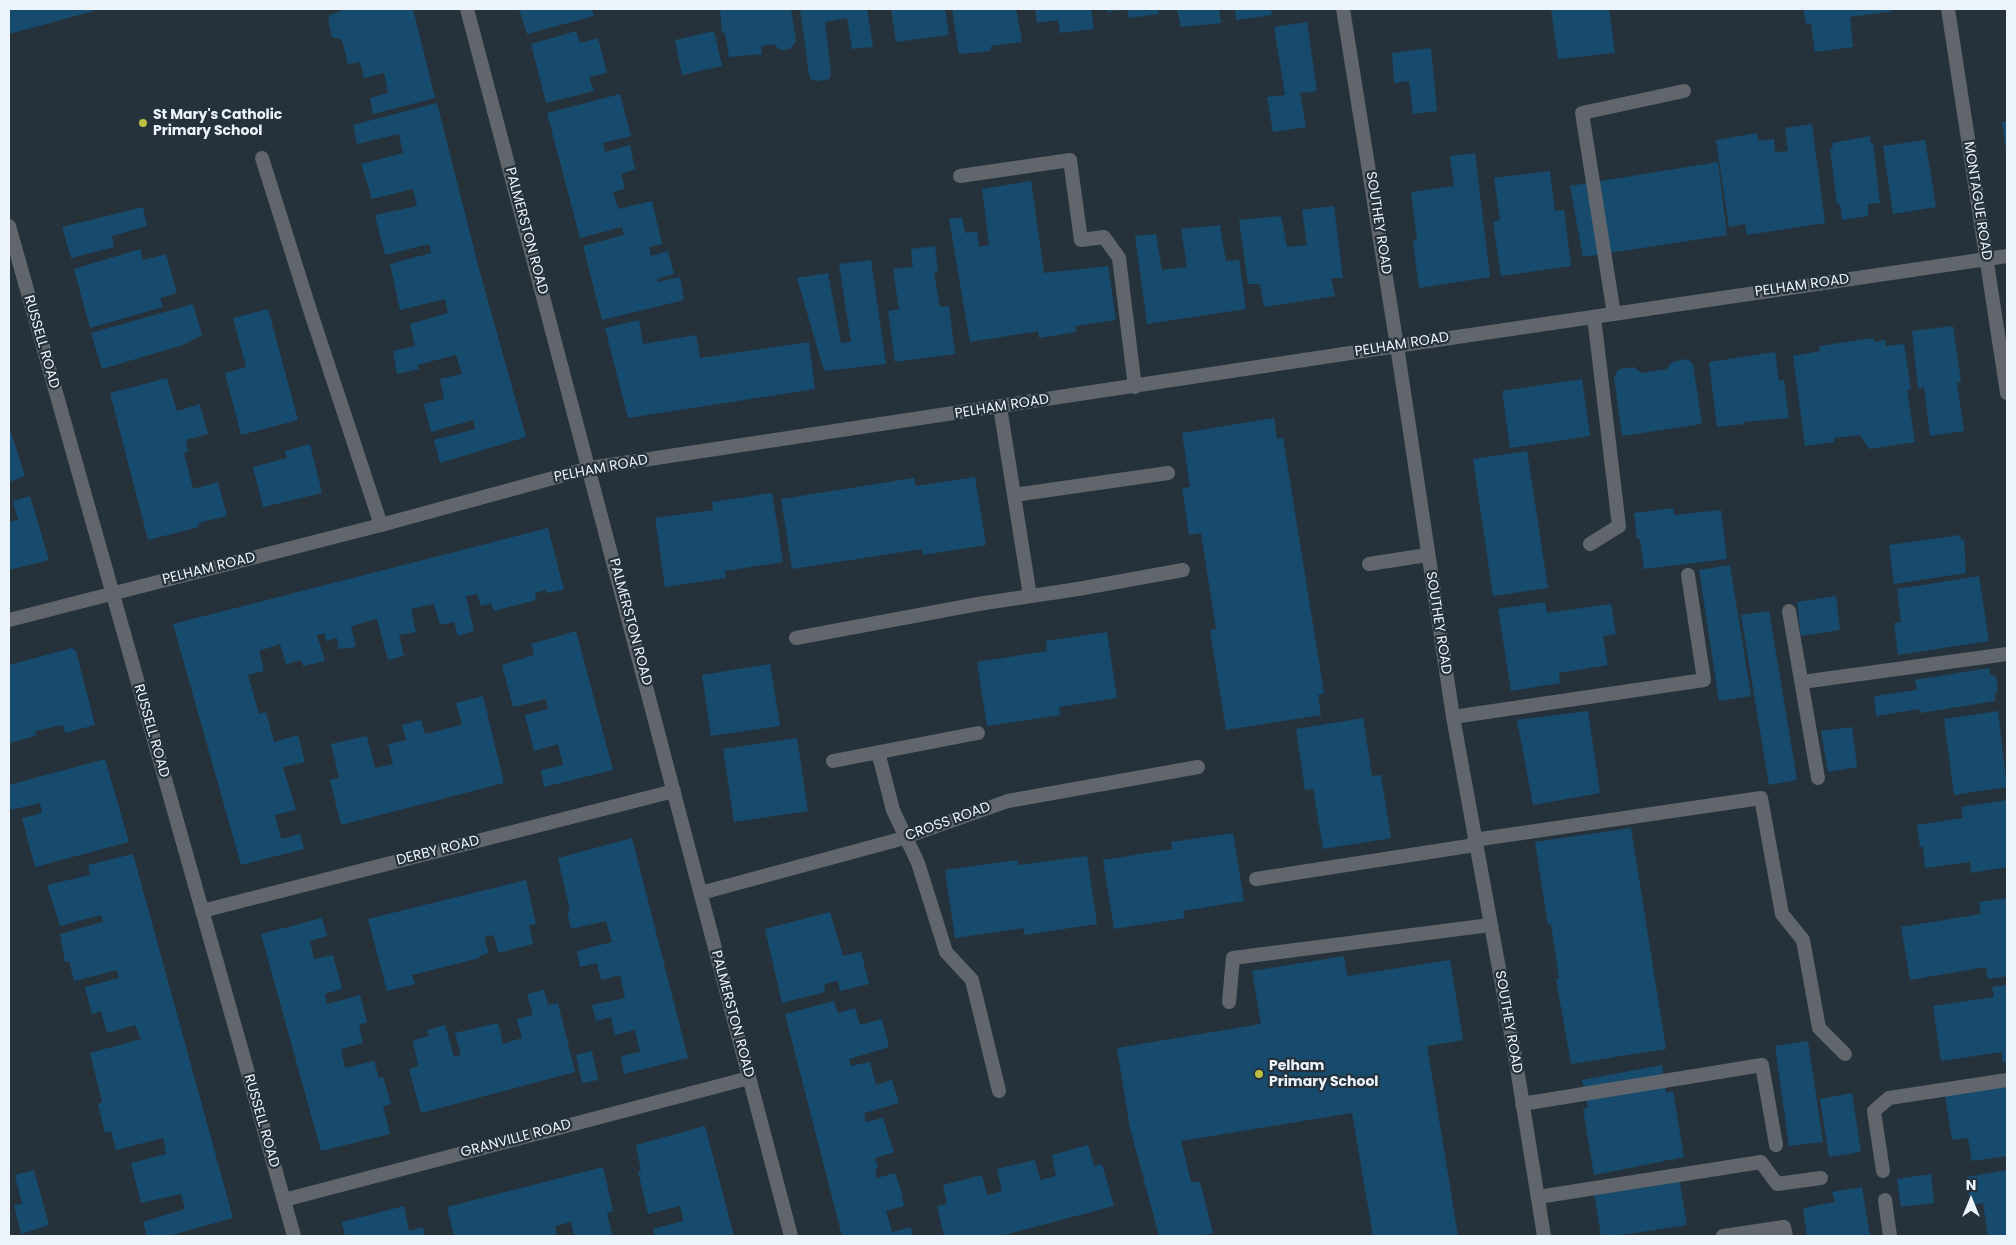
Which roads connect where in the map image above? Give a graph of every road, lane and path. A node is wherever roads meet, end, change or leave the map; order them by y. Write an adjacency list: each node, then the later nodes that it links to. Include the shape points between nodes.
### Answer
1 (467, 9): 16 (street, PALMERSTON ROAD)
2 (1343, 9): 12 (street, SOUTHEY ROAD)
3 (1948, 9): 9 (street, MONTAGUE ROAD)
4 (1684, 91): 10 (street, via 1582,113)
5 (262, 158): 19 (street)
6 (960, 176): 13 (street, via 1070,160 1081,240 1104,237 1119,258)
7 (9, 226): 25 (street, RUSSELL ROAD)
8 (2007, 256): 9 (street, PELHAM ROAD)
9 (1986, 260): 10 (street, PELHAM ROAD); 14 (street, MONTAGUE ROAD)
10 (1614, 314): 11 (street, PELHAM ROAD)
11 (1594, 317): 12 (street, PELHAM ROAD); 20 (street, via 1619,526)
12 (1397, 346): 13 (street, PELHAM ROAD); 21 (street, SOUTHEY ROAD)
13 (1135, 387): 15 (street, PELHAM ROAD)
14 (2007, 393)
15 (1000, 408): 16 (street, PELHAM ROAD); 18 (street)
16 (590, 468): 19 (street, PELHAM ROAD); 38 (street, PALMERSTON ROAD)
17 (1168, 473): 18 (street)
18 (1014, 495): 26 (street)
19 (382, 525): 25 (street, PELHAM ROAD)
20 (1590, 544)
21 (1428, 554): 22 (street); 32 (street, SOUTHEY ROAD)
22 (1369, 564)
23 (1183, 570): 26 (street)
24 (1688, 574): 32 (street, via 1704,680)
25 (112, 594): 28 (street, PELHAM ROAD); 43 (street, RUSSELL ROAD)
26 (1030, 596): 29 (street)
27 (1789, 611): 31 (street)
28 (9, 620)
29 (796, 638)
30 (2007, 654): 31 (street)
31 (1802, 682): 37 (street)
32 (1453, 717): 40 (street, SOUTHEY ROAD)
33 (978, 733): 34 (street)
34 (878, 752): 35 (street); 39 (street, via 892,810)
35 (833, 761)
36 (1198, 767): 39 (street, CROSS ROAD, via 1008,801)
37 (1818, 778)
38 (674, 791): 42 (street, PALMERSTON ROAD); 43 (street, DERBY ROAD)
39 (907, 837): 42 (street, CROSS ROAD); 49 (street, via 946,952 972,980)
40 (1475, 842): 41 (street); 44 (street, SOUTHEY ROAD); 46 (street, via 1762,798 1782,914 1803,940 1819,1028)
41 (1256, 879)
42 (700, 893): 47 (street, PALMERSTON ROAD)
43 (202, 911): 55 (street, RUSSELL ROAD)
44 (1490, 926): 45 (street, via 1233,958); 50 (street, SOUTHEY ROAD)
45 (1229, 1002)
46 (1845, 1054)
47 (749, 1078): 55 (street, GRANVILLE ROAD); 58 (street, PALMERSTON ROAD)
48 (2007, 1080): 52 (street, via 1889,1098 1874,1111)
49 (1000, 1091)
50 (1522, 1104): 51 (street, via 1762,1066); 54 (street, SOUTHEY ROAD)
51 (1776, 1146)
52 (1883, 1171)
53 (1821, 1178): 54 (street, via 1777,1184 1761,1162)
54 (1538, 1197): 59 (street, SOUTHEY ROAD)
55 (284, 1200): 57 (street, RUSSELL ROAD)
56 (1885, 1200): 62 (street)
57 (294, 1236)
58 (791, 1236)
59 (1544, 1236)
60 (1723, 1236): 61 (street, via 1784,1227)
61 (1786, 1236)
62 (1890, 1236)

